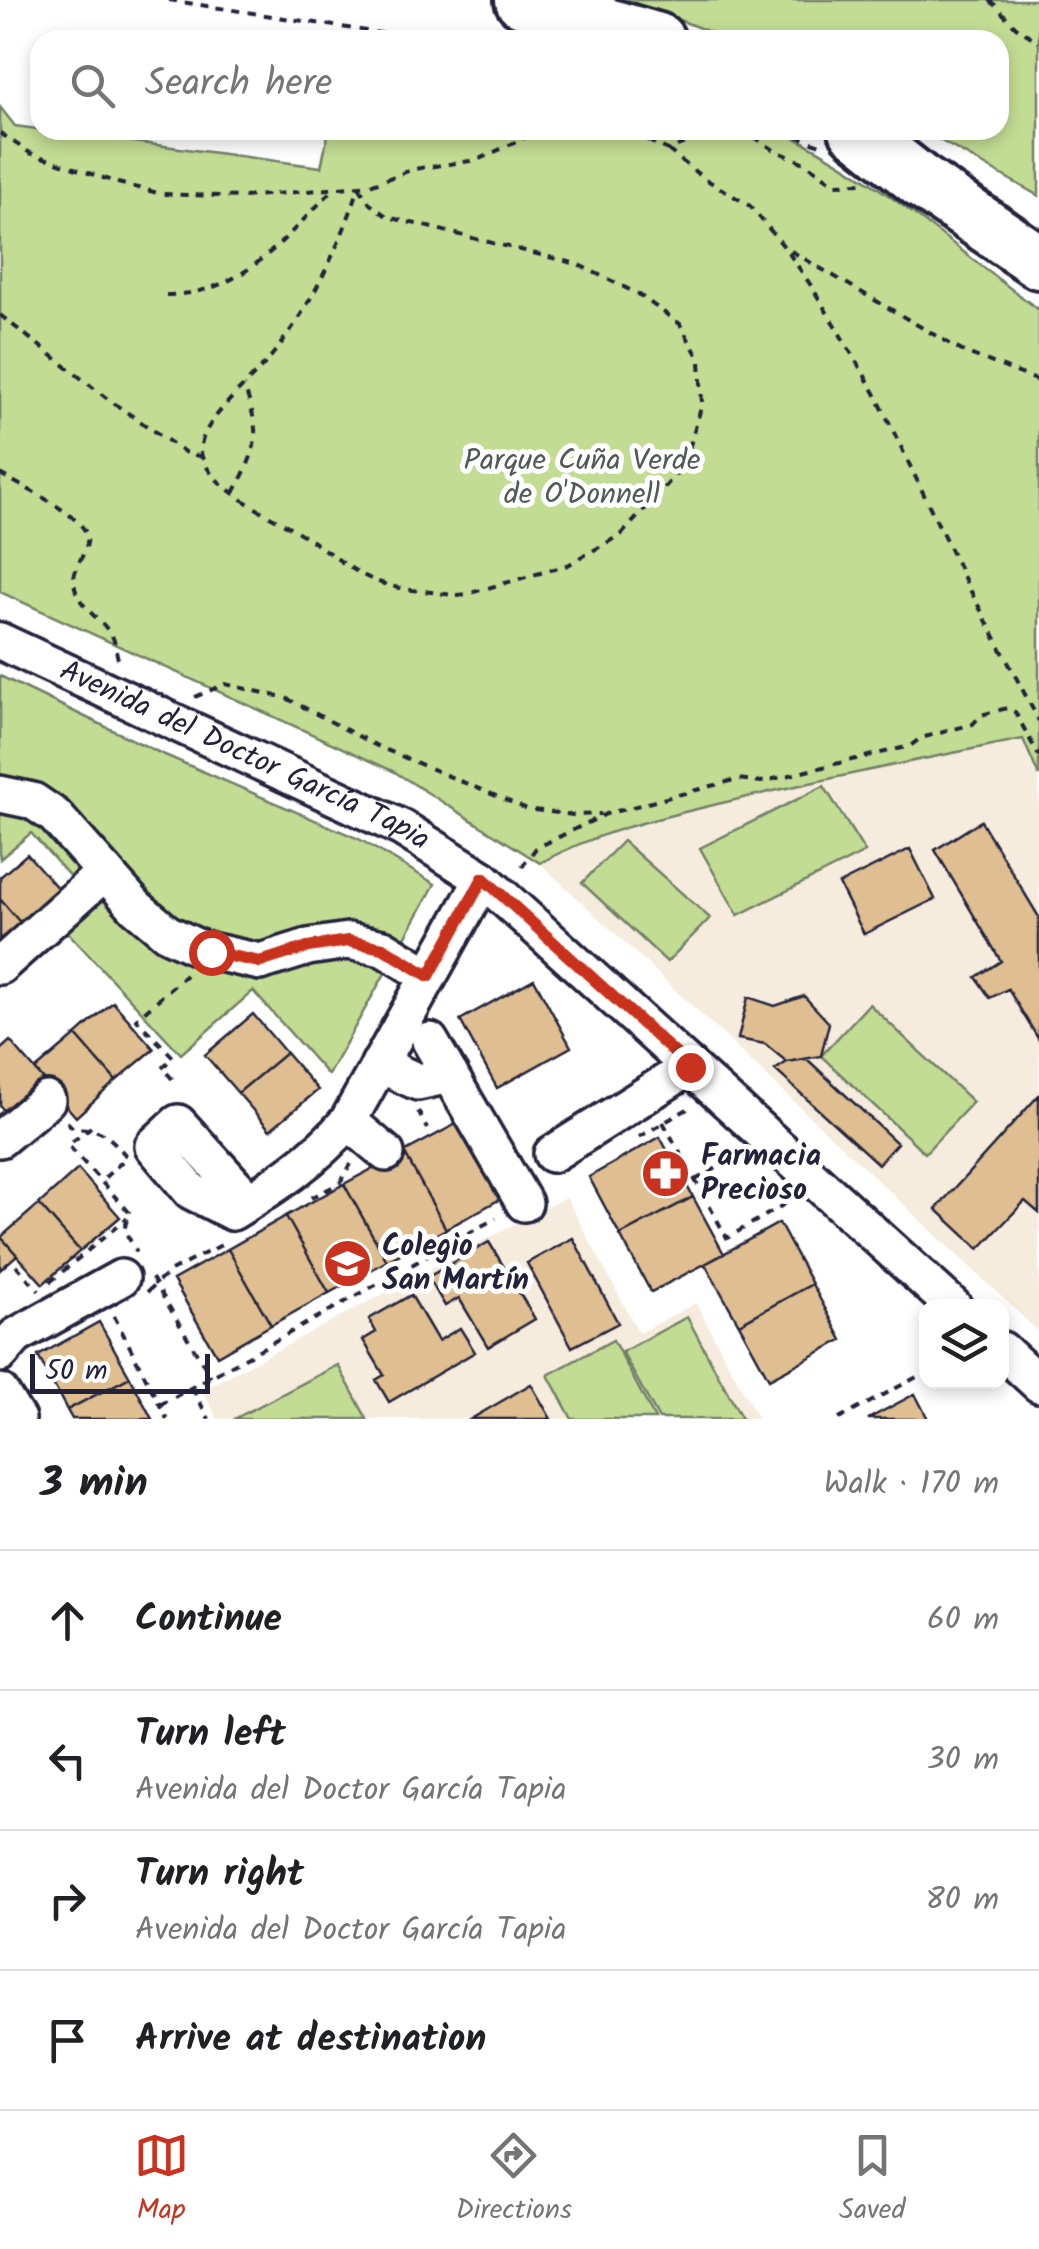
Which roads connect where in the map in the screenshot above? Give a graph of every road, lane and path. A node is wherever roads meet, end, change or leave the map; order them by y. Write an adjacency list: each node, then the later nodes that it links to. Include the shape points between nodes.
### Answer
1 (169, 0): 4 (path)
2 (522, 0): 5 (highway)
3 (990, 0): 6 (path)
4 (361, 30)
5 (624, 30)
6 (1039, 42)
7 (0, 133): 17 (path, via 45,159 162,194 244,197)
8 (521, 140): 16 (path, via 476,160 414,168)
9 (648, 140): 14 (path)
10 (691, 140): 14 (path)
11 (759, 140): 15 (path, via 835,184)
12 (868, 140): 20 (highway)
13 (884, 140): 18 (highway)
14 (668, 150): 19 (path, via 750,206)
15 (870, 182)
16 (359, 187): 17 (path); 24 (path, via 317,284 276,352); 27 (path, via 388,217 576,264 680,324 700,360 702,404 684,466 622,534 568,565 450,596 367,580)
17 (334, 189): 21 (path, via 242,276 195,295)
18 (1032, 220)
19 (786, 249): 23 (path, via 962,351); 31 (path, via 875,393)
20 (1039, 262)
21 (166, 295)
22 (0, 315): 25 (path, via 109,400)
23 (1039, 381)
24 (244, 386): 25 (path, via 205,433); 27 (path, via 256,422 255,446)
25 (203, 457): 27 (path)
26 (0, 474): 29 (path, via 84,529 74,579 78,596)
27 (234, 492)
28 (0, 641): 37 (street, Avenida del Doctor García Tapia, via 402,828)
29 (115, 644)
30 (191, 700): 34 (path, via 225,684 286,698 513,804)
31 (1039, 721)
32 (1039, 756): 34 (path, via 1007,708 910,746 761,782 738,779)
33 (5, 801): 36 (street, via 33,801 55,816)
34 (606, 814): 35 (path, via 536,848)
35 (522, 867)
36 (105, 872): 38 (street); 40 (street, via 146,916 201,950 260,962 348,941 383,948)
37 (483, 878): 40 (street); 43 (street, Avenida del Doctor García Tapia)
38 (0, 966)
39 (191, 970): 44 (path, via 136,1019 173,1057)
40 (429, 976): 42 (street)
41 (430, 1041): 46 (street)
42 (380, 1064): 46 (street, via 418,1082); 49 (street)
43 (690, 1067): 54 (street); 66 (street, Avenida del Doctor García Tapia)
44 (162, 1068)
45 (167, 1073): 47 (path)
46 (450, 1075): 60 (street)
47 (174, 1081)
48 (47, 1100): 51 (path, via 74,1130); 52 (street)
49 (348, 1122): 53 (street); 58 (street, via 326,1146)
50 (664, 1122): 56 (path)
51 (91, 1127): 57 (path, via 68,1145); 57 (path, via 105,1132 127,1157)
52 (0, 1139)
53 (386, 1153)
54 (552, 1154)
55 (739, 1156): 56 (path)
56 (695, 1180): 59 (path, via 727,1238)
57 (101, 1181): 61 (path)
58 (249, 1201)
59 (790, 1202)
60 (514, 1208): 70 (path)
61 (127, 1218): 63 (path, via 39,1291); 64 (path)
62 (229, 1240): 65 (path, via 169,1272)
63 (16, 1266)
64 (133, 1283): 65 (path); 65 (path); 67 (street, via 16,1336); 74 (path)
65 (157, 1286): 70 (path)
66 (946, 1299)
67 (0, 1354)
68 (1009, 1356): 71 (street)
69 (919, 1376): 78 (path)
70 (210, 1377): 72 (path)
71 (1039, 1384)
72 (191, 1388): 74 (path); 77 (path)
73 (0, 1392): 75 (street)
74 (160, 1405): 76 (path)
75 (17, 1419)
76 (167, 1419)
77 (209, 1419)
78 (839, 1419)

